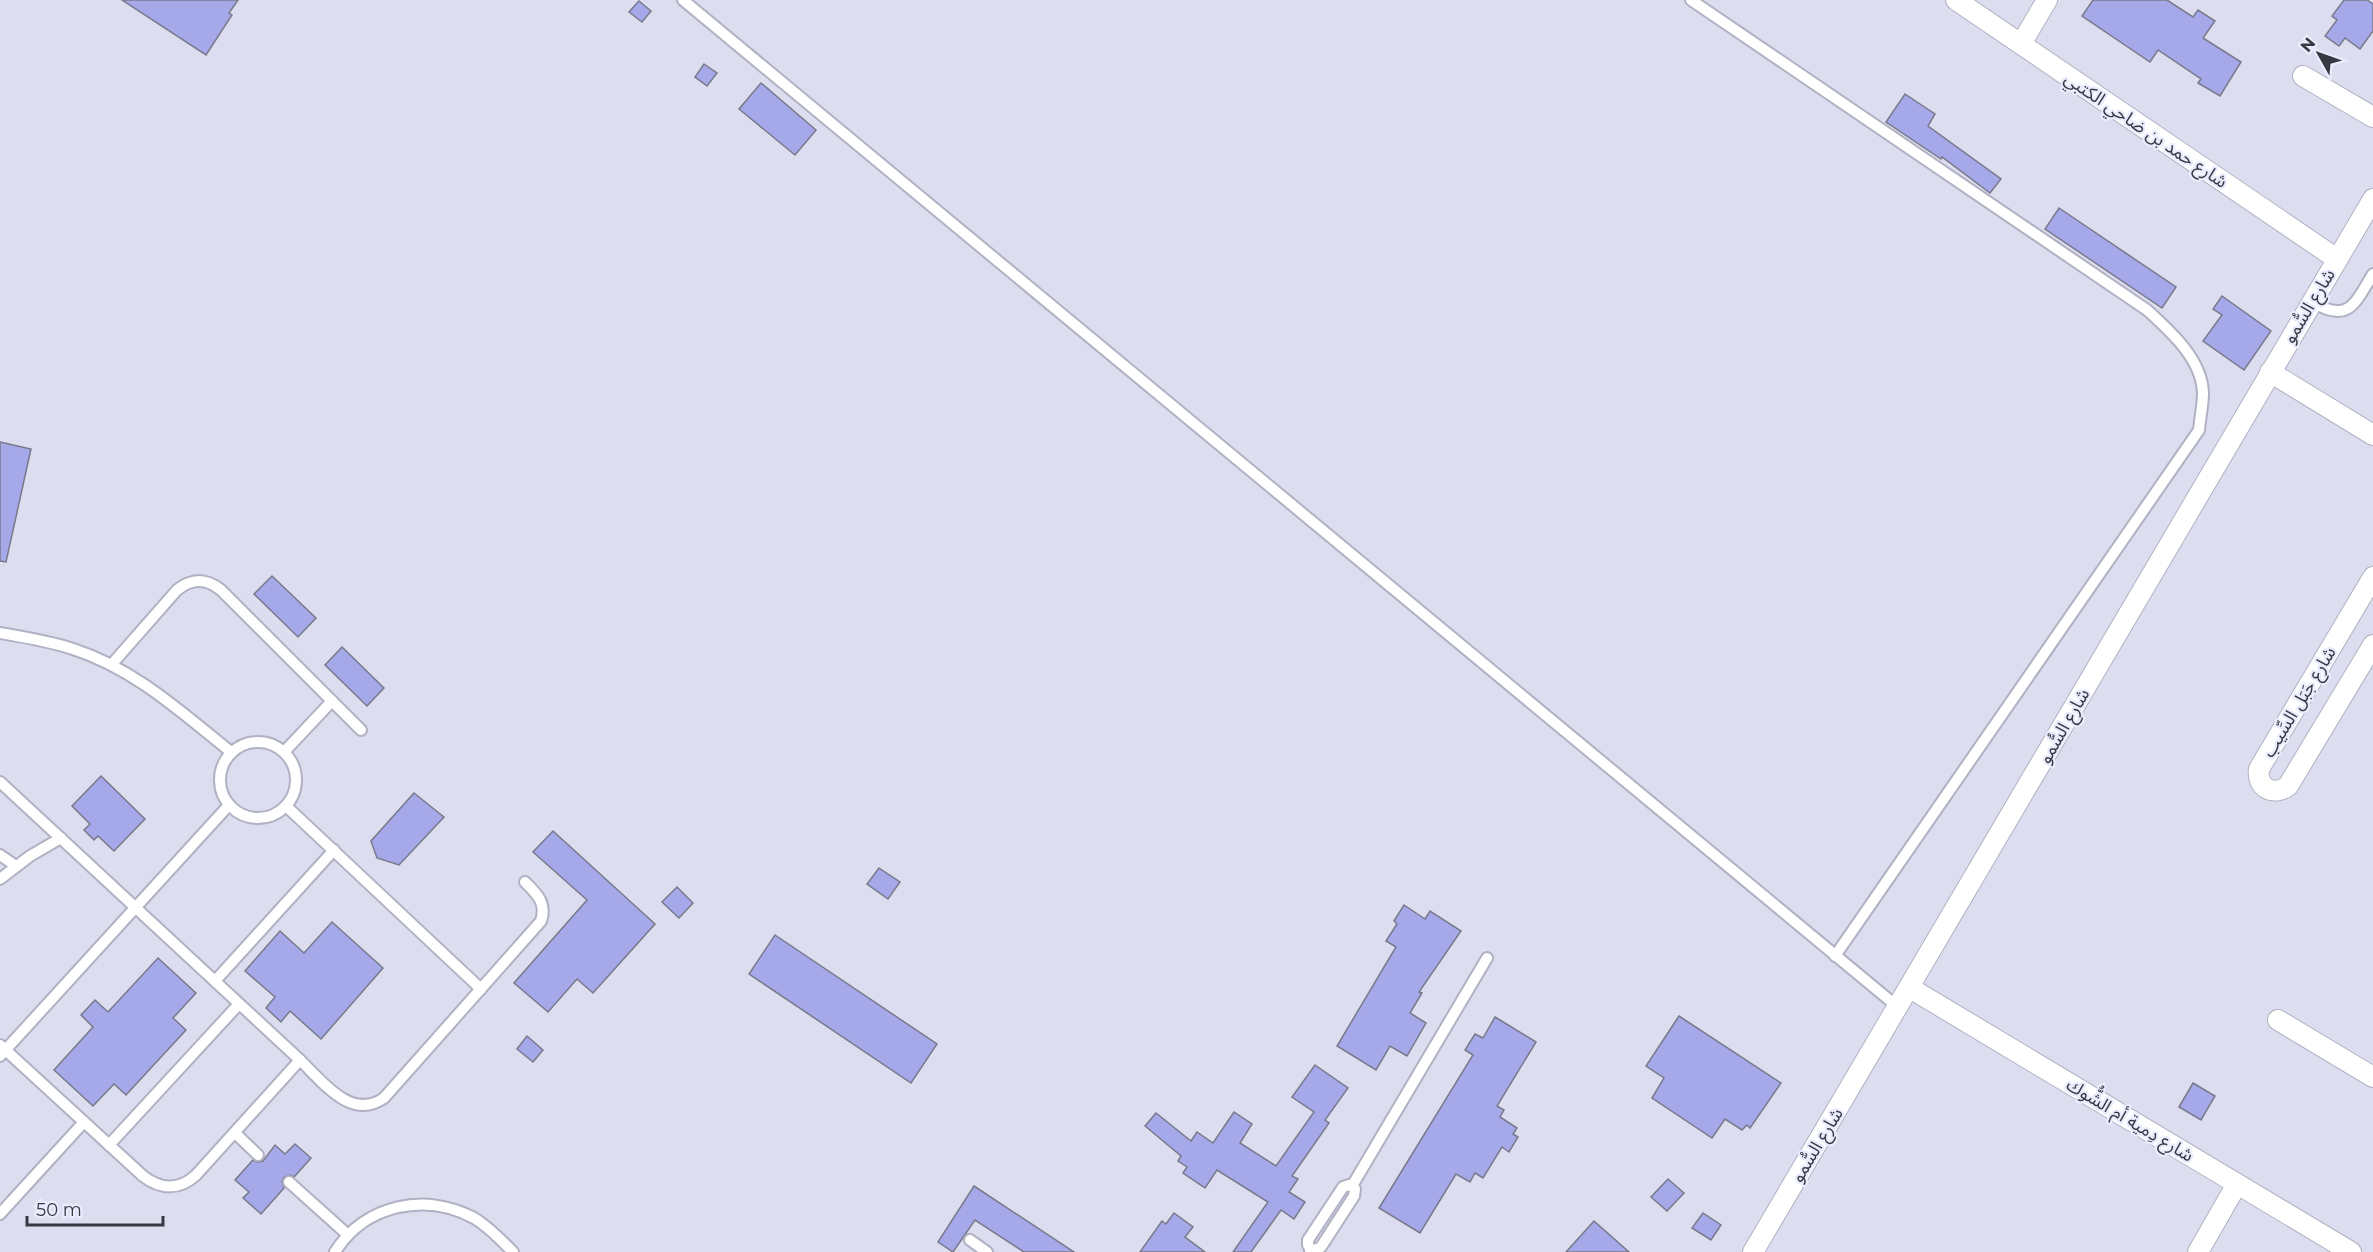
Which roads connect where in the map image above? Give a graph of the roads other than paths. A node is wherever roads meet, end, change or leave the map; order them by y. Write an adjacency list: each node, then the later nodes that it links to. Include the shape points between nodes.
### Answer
1 (683, 0): 33 (lane)
2 (1691, 0): 33 (lane, via 2147,310 2193,358 2203,391 2199,430)
3 (1956, 0): 5 (street, شارع حمد بن ضاحي الكتبي)
4 (2047, 0): 5 (street)
5 (2021, 44): 10 (street, شارع حمد بن ضاحي الكتبي)
6 (2303, 76): 7 (street)
7 (2373, 117)
8 (2373, 199): 9 (street, شارع السُّمو)
9 (2367, 225): 10 (street, شارع السُّمو)
10 (2337, 260): 12 (street, شارع السُّمو)
11 (2373, 274): 12 (lane, via 2349,308 2336,312)
12 (2312, 302): 13 (street, شارع السُّمو)
13 (2270, 372): 14 (street); 36 (street, شارع السُّمو)
14 (2373, 435)
15 (2373, 577): 17 (street, شارع جَبَل السِّيب, via 2259,769 2259,780 2266,789 2278,791 2288,786)
16 (0, 633): 18 (lane, via 71,648)
17 (2373, 645)
18 (112, 664): 19 (lane, via 177,590 191,582 207,581 221,590); 21 (lane, via 158,692)
19 (332, 701): 20 (lane); 22 (lane)
20 (361, 730)
21 (231, 752): 22 (lane, via 258,741); 24 (lane, via 224,762 219,784)
22 (284, 752): 25 (lane, via 295,772 296,784)
23 (0, 782): 26 (lane)
24 (229, 805): 25 (lane, via 251,818 276,814); 32 (lane)
25 (286, 806): 27 (lane)
26 (60, 838): 29 (lane); 32 (lane)
27 (334, 850): 35 (lane); 37 (lane)
28 (0, 855): 29 (lane)
29 (15, 866): 30 (lane)
30 (0, 879)
31 (525, 882): 37 (lane, via 542,901 541,921)
32 (136, 907): 35 (lane); 41 (lane)
33 (1835, 956): 39 (lane)
34 (1487, 958): 53 (lane, via 1352,1186 1354,1196 1321,1247)
35 (215, 981): 38 (lane)
36 (1910, 988): 39 (street, شارع السُّمو); 49 (street, شارع دِمية أم الشُّوك)
37 (481, 989): 42 (lane, via 378,1102 364,1106 348,1103)
38 (239, 1004): 42 (lane); 46 (lane)
39 (1899, 1008): 57 (street, شارع السُّمو)
40 (2278, 1020): 43 (street)
41 (2, 1050): 44 (lane)
42 (300, 1060): 45 (lane)
43 (2373, 1077)
44 (84, 1122): 46 (lane); 50 (lane)
45 (235, 1133): 46 (lane, via 190,1181 174,1187 150,1182); 47 (lane)
46 (108, 1145)
47 (258, 1155)
48 (289, 1182): 51 (lane)
49 (2238, 1184): 58 (street); 59 (street, شارع دِمية أم الشُّوك)
50 (0, 1214)
51 (348, 1234): 54 (lane); 55 (lane, via 379,1213 399,1206 439,1205 477,1220)
52 (970, 1240): 56 (lane)
53 (1311, 1251)
54 (335, 1252)
55 (513, 1252)
56 (987, 1252)
57 (1753, 1252)
58 (2198, 1252)
59 (2351, 1252)

